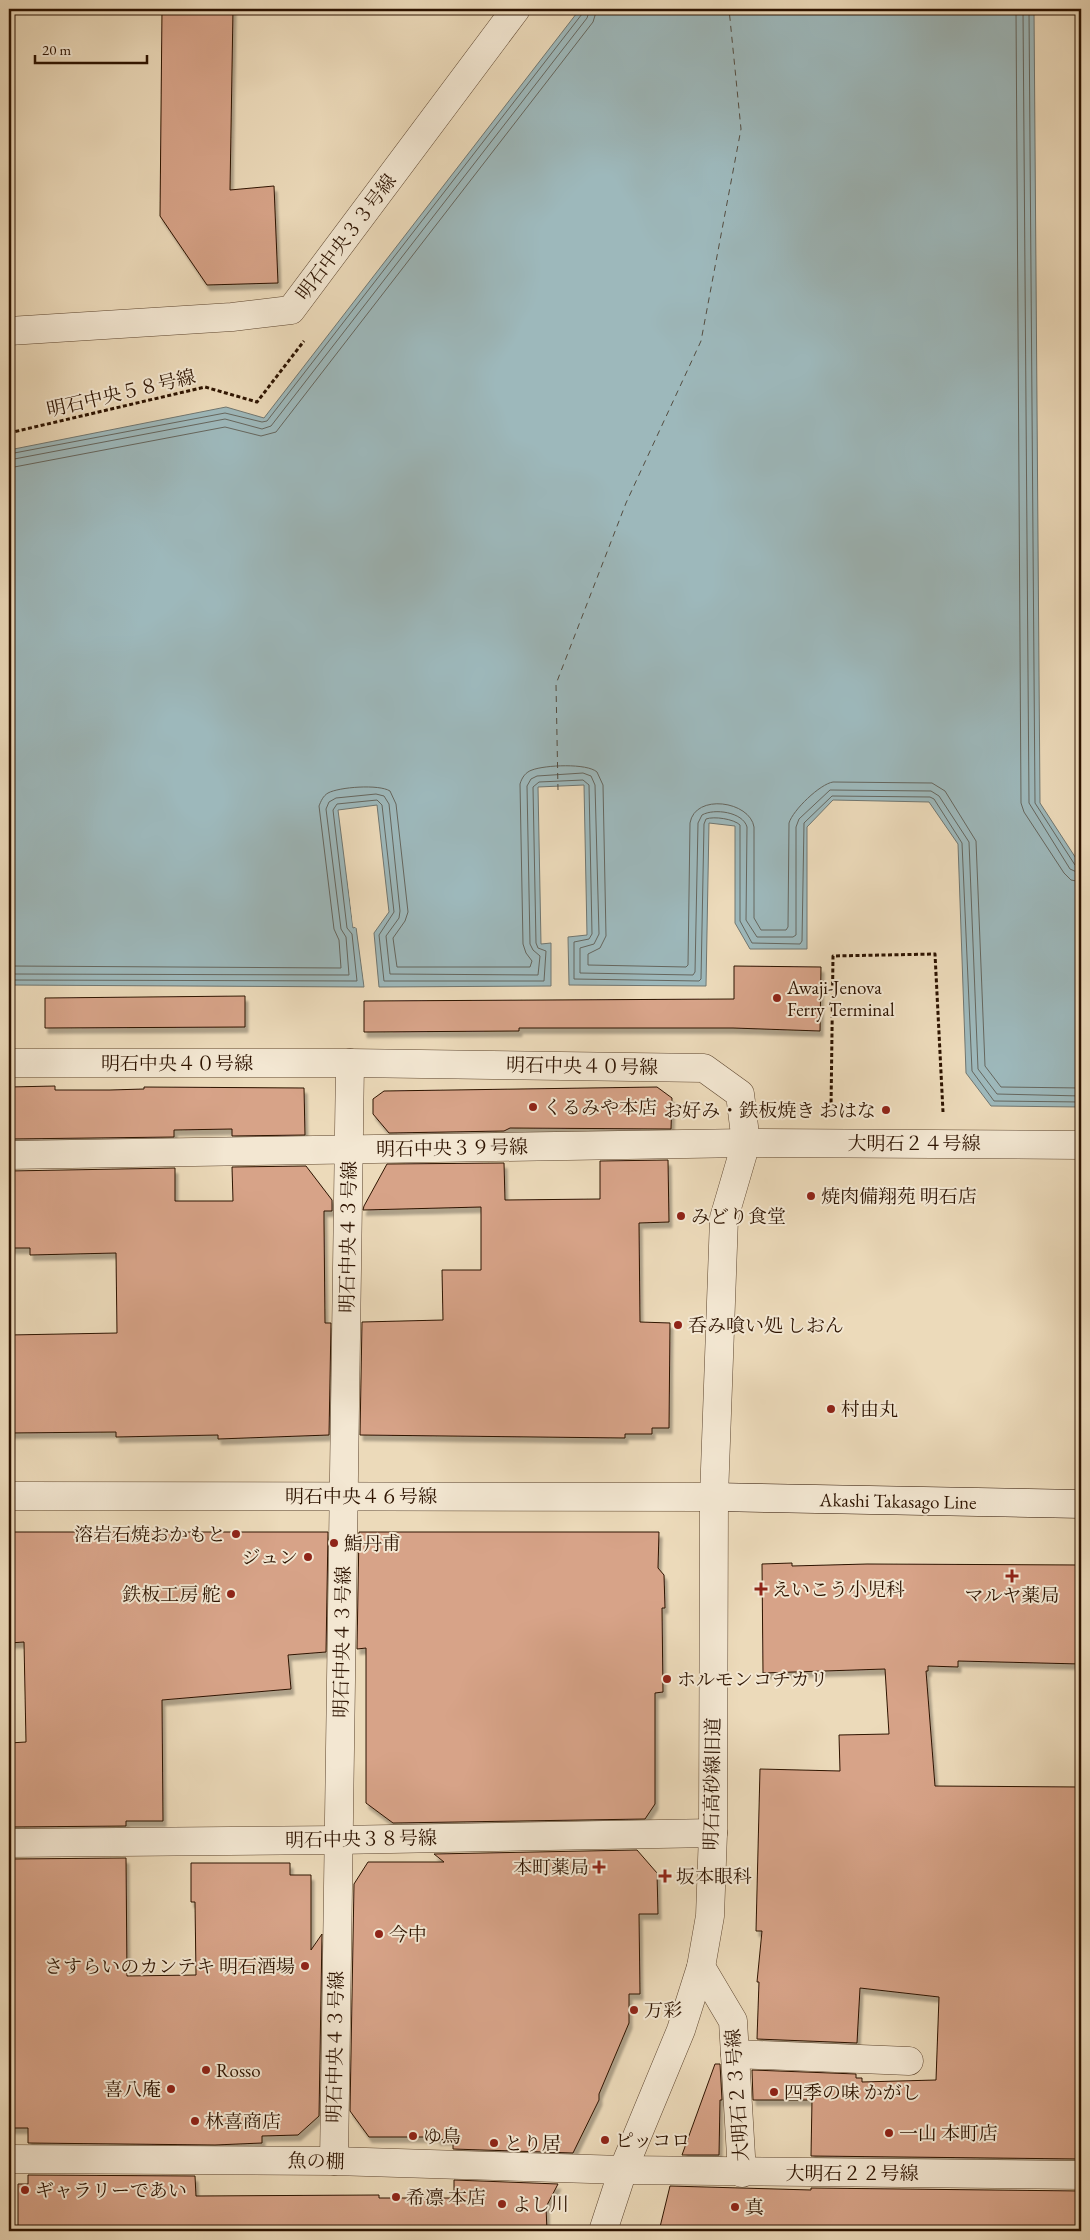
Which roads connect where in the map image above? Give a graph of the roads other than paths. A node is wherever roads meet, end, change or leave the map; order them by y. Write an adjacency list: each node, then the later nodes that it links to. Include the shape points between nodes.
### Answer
1 (516, 9): 2 (street, 明石中央３３号線, via 291,310 232,317)
2 (9, 331)
3 (350, 1063): 4 (street, 明石中央４０号線); 5 (street, 明石中央４０号線, via 704,1068 740,1094); 7 (street, 明石中央４３号線)
4 (9, 1064)
5 (746, 1142): 6 (street, 大明石２４号線); 7 (street, 明石中央３９号線); 11 (street, 明石中央４０号線, via 724,1218)
6 (1081, 1145)
7 (350, 1150): 8 (street, 明石中央３９号線); 10 (street, 明石中央４３号線)
8 (9, 1155)
9 (9, 1496): 10 (street, 明石中央４６号線)
10 (344, 1496): 11 (street, 明石中央４６号線); 14 (street, 明石中央４３号線)
11 (714, 1497): 12 (street, Akashi Takasago Line); 13 (street, 明石高砂線旧道)
12 (1081, 1504)
13 (713, 1833): 14 (street, 明石中央３８号線); 16 (street, 明石高砂線旧道, via 710,1916)
14 (338, 1840): 15 (street, 明石中央３８号線); 20 (street, 明石中央４３号線)
15 (9, 1842)
16 (701, 1967): 17 (street, 大明石２３号線, via 733,2020); 21 (street, 明石高砂線旧道, via 681,2030)
17 (735, 2054): 18 (street); 22 (street, 大明石２３号線)
18 (909, 2061)
19 (9, 2159): 20 (street, 魚の棚)
20 (334, 2161): 21 (street, 魚の棚)
21 (623, 2170): 22 (street, 大明石２２号線); 24 (street, 明石高砂線旧道)
22 (742, 2173): 23 (street, 大明石２２号線)
23 (1081, 2175)
24 (604, 2231)

